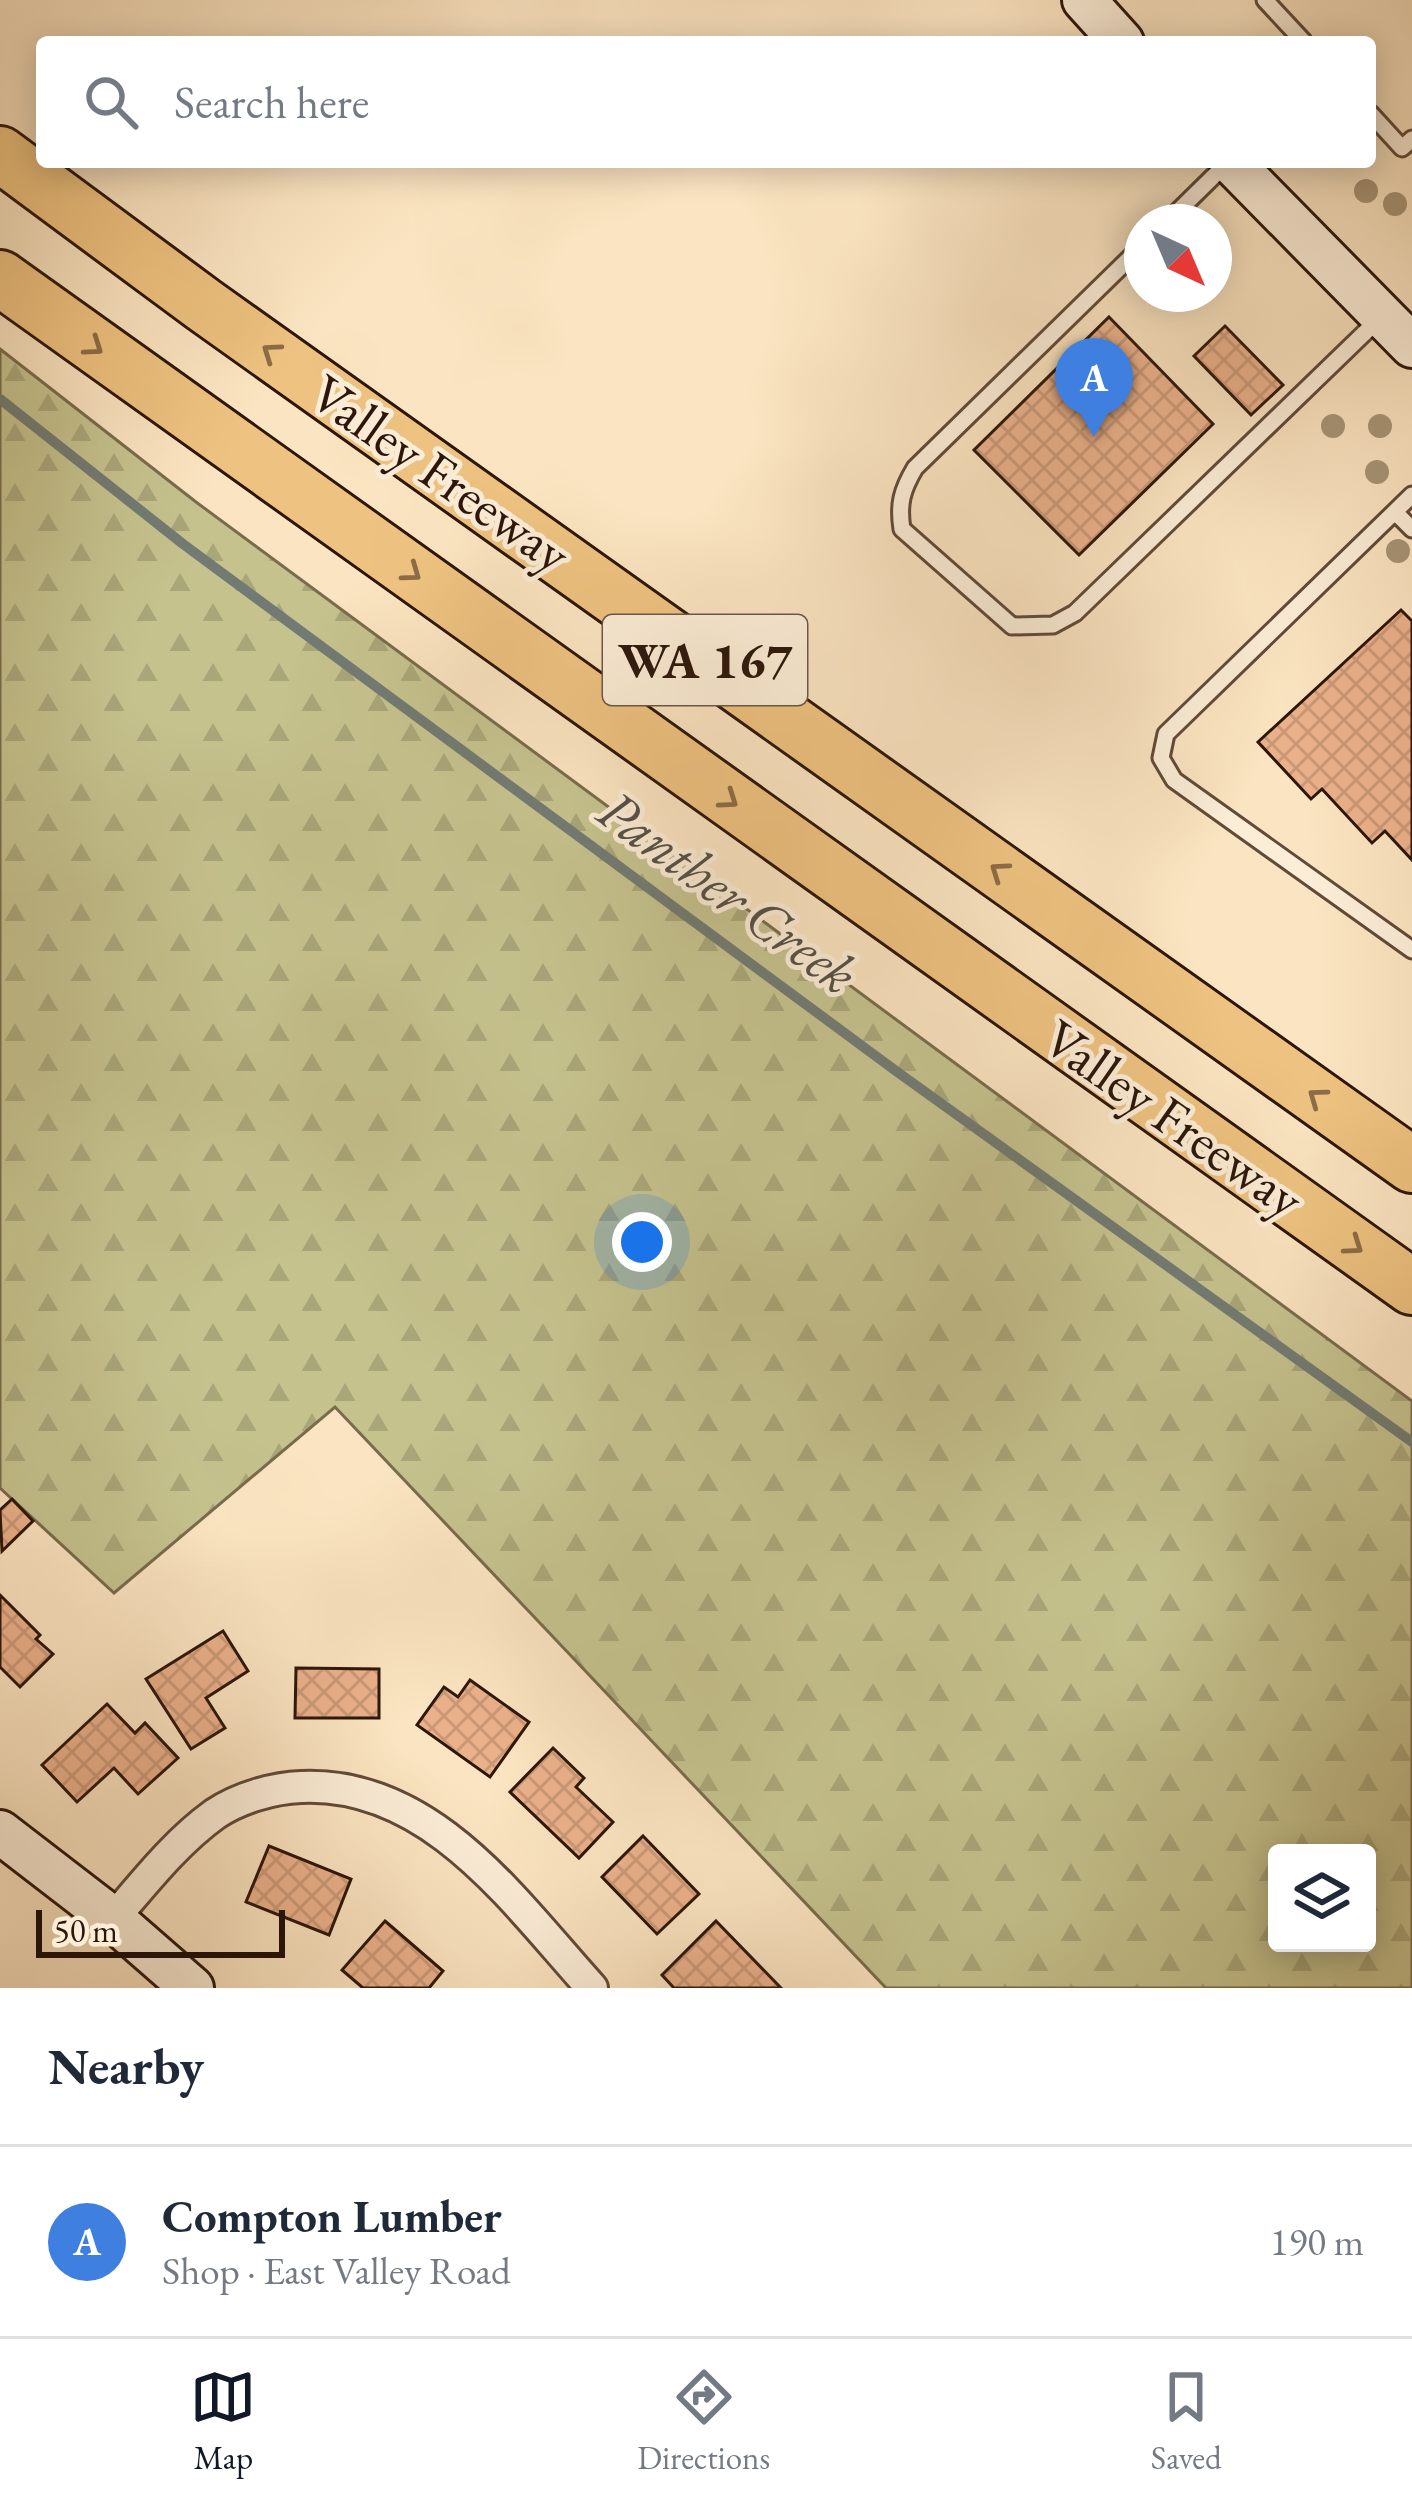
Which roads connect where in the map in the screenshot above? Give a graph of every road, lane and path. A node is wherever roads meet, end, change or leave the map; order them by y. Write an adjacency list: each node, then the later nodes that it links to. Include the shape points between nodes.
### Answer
1 (1084, 0): 3 (street)
2 (1265, 0): 4 (lane)
3 (1117, 36)
4 (1298, 36)
5 (1376, 120): 6 (lane, via 1402,148)
6 (1412, 139)
7 (0, 154): 18 (highway, Valley Freeway / WA 167, one-way to 7)
8 (1224, 168): 10 (lane)
9 (1236, 168): 13 (street)
10 (1186, 204)
11 (1124, 264): 13 (lane, via 902,489 902,529 1012,626 1053,625 1075,613)
12 (0, 278): 19 (highway, Valley Freeway / WA 167, one-way to 19)
13 (1404, 337)
14 (1412, 495): 15 (lane)
15 (1395, 512): 16 (lane); 17 (lane, via 1166,734 1161,758 1174,780)
16 (1412, 529)
17 (1412, 950)
18 (1412, 1165)
19 (1412, 1287)
20 (0, 1832): 21 (street)
21 (112, 1919): 22 (street); 23 (street, via 219,1811 276,1788 332,1785 379,1798 460,1847)
22 (192, 1988)
23 (592, 1988)

